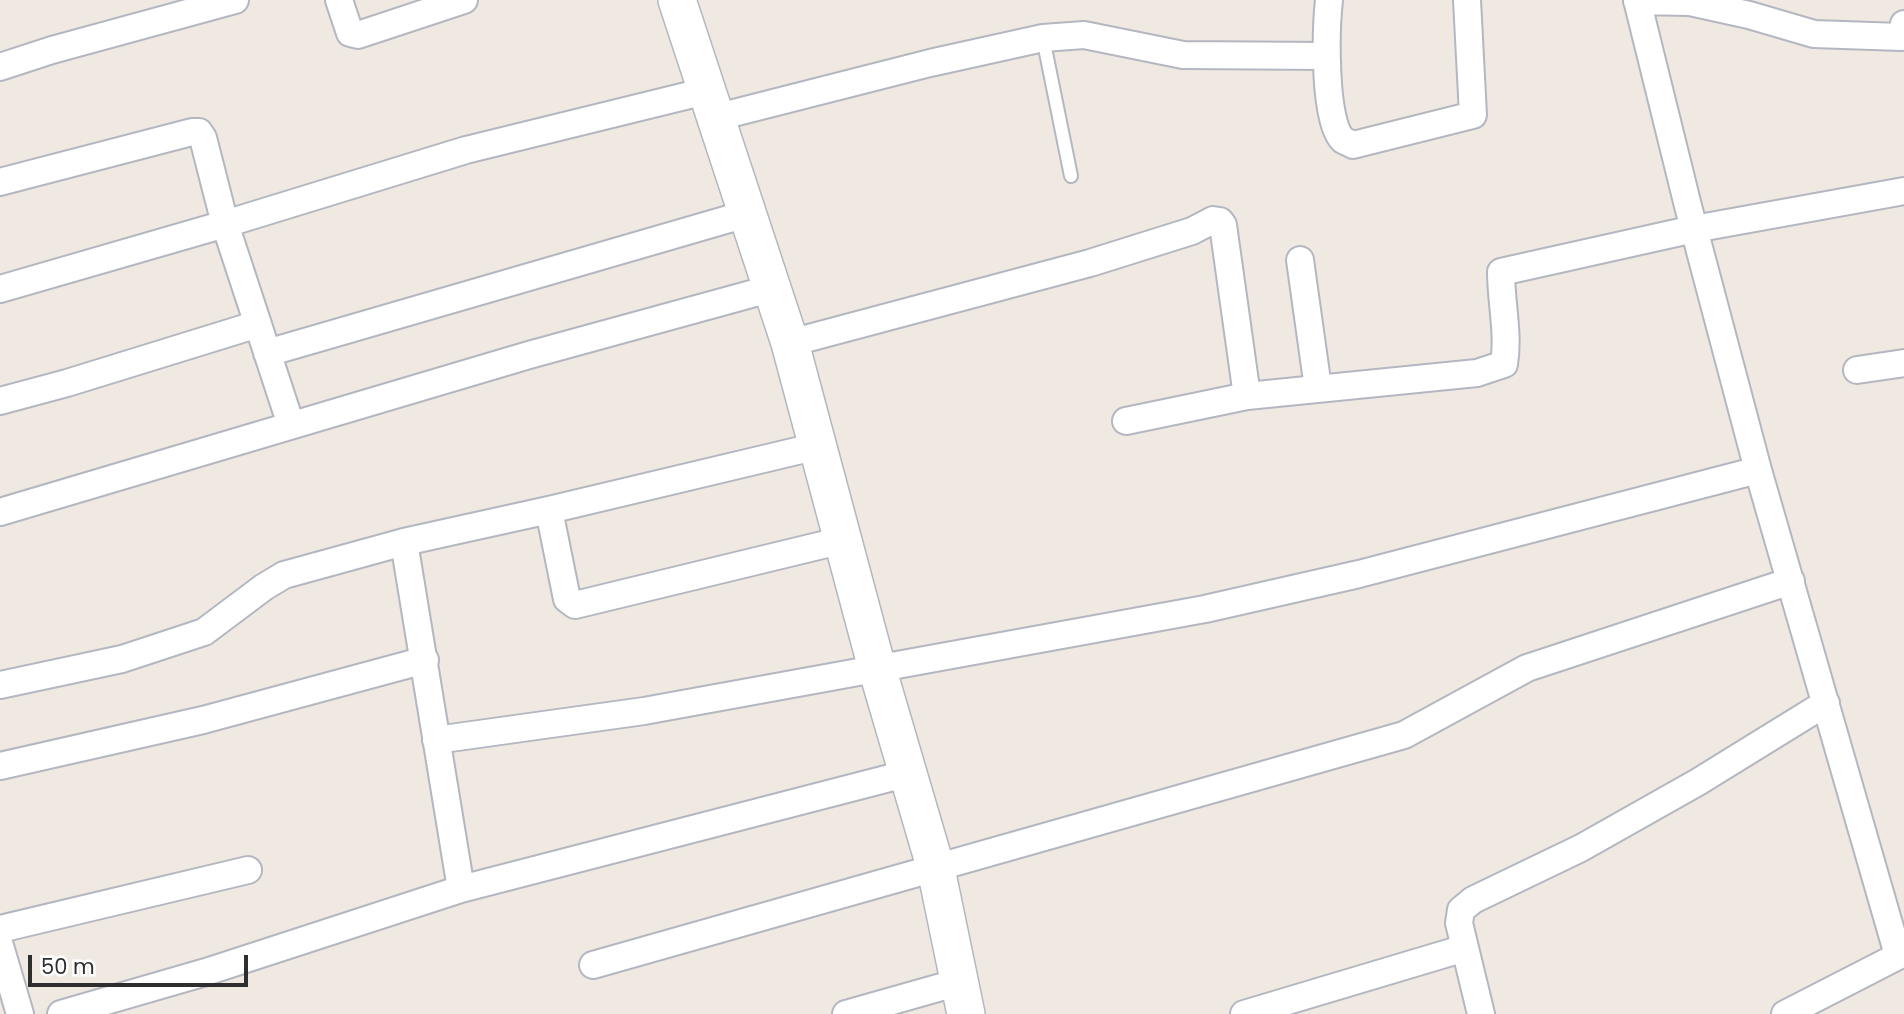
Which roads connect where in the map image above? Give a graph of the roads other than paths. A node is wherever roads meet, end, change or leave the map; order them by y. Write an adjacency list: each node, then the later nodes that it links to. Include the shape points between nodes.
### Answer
1 (235, 0): 11 (street)
2 (339, 0): 3 (street, via 350,33 358,35)
3 (464, 0)
4 (677, 0): 12 (street)
5 (1329, 0): 10 (street)
6 (1467, 0): 10 (street, via 1473,115 1353,145 1342,139 1333,123)
7 (1637, 1): 8 (street, via 1690,2 1814,34 1901,37); 18 (street)
8 (1904, 24)
9 (1043, 38): 10 (street, via 1084,35 1183,55); 12 (street); 13 (lane)
10 (1326, 56)
11 (0, 67)
12 (710, 104): 16 (street); 17 (street, via 466,150)
13 (1071, 176)
14 (0, 183): 17 (street, via 199,132)
15 (1904, 191): 18 (street)
16 (746, 214): 20 (street); 24 (street)
17 (225, 224): 21 (street); 22 (street)
18 (1694, 229): 27 (street, via 1501,272 1507,347 1504,364 1477,373); 33 (street)
19 (1300, 260): 27 (street)
20 (774, 288): 23 (street); 31 (street)
21 (0, 289)
22 (258, 324): 24 (street); 29 (street)
23 (790, 343): 28 (street, via 1090,263 1213,220 1223,225); 32 (street)
24 (267, 353): 31 (street)
25 (1904, 363): 26 (street)
26 (1857, 370)
27 (1318, 388): 28 (street)
28 (1247, 396): 30 (street)
29 (0, 401)
30 (1126, 421)
31 (290, 425): 35 (street)
32 (818, 446): 34 (street); 36 (street)
33 (1758, 470): 38 (street); 40 (street, via 1321,583 1205,609)
34 (549, 510): 36 (street, via 567,599 575,605); 37 (street)
35 (0, 512)
36 (843, 540): 40 (street)
37 (404, 542): 39 (street); 41 (street, via 284,575 204,632 122,659)
38 (1791, 581): 42 (street); 46 (street, via 1527,668 1404,735)
39 (425, 660): 43 (street); 44 (street, via 203,720)
40 (877, 668): 43 (street, via 644,710); 45 (street)
41 (0, 685)
42 (1826, 704): 50 (street, via 1581,848 1473,900 1461,910); 51 (street)
43 (436, 740): 48 (street)
44 (0, 766)
45 (909, 773): 46 (street); 48 (street)
46 (936, 869): 52 (street); 53 (street)
47 (248, 870): 49 (street)
48 (461, 890): 55 (street)
49 (0, 946): 54 (street)
50 (1465, 948): 57 (street); 58 (street)
51 (1901, 954): 59 (street)
52 (593, 965)
53 (962, 998): 56 (street)
54 (20, 1014)
55 (61, 1014)
56 (846, 1014)
57 (1244, 1014)
58 (1481, 1014)
59 (1785, 1014)

